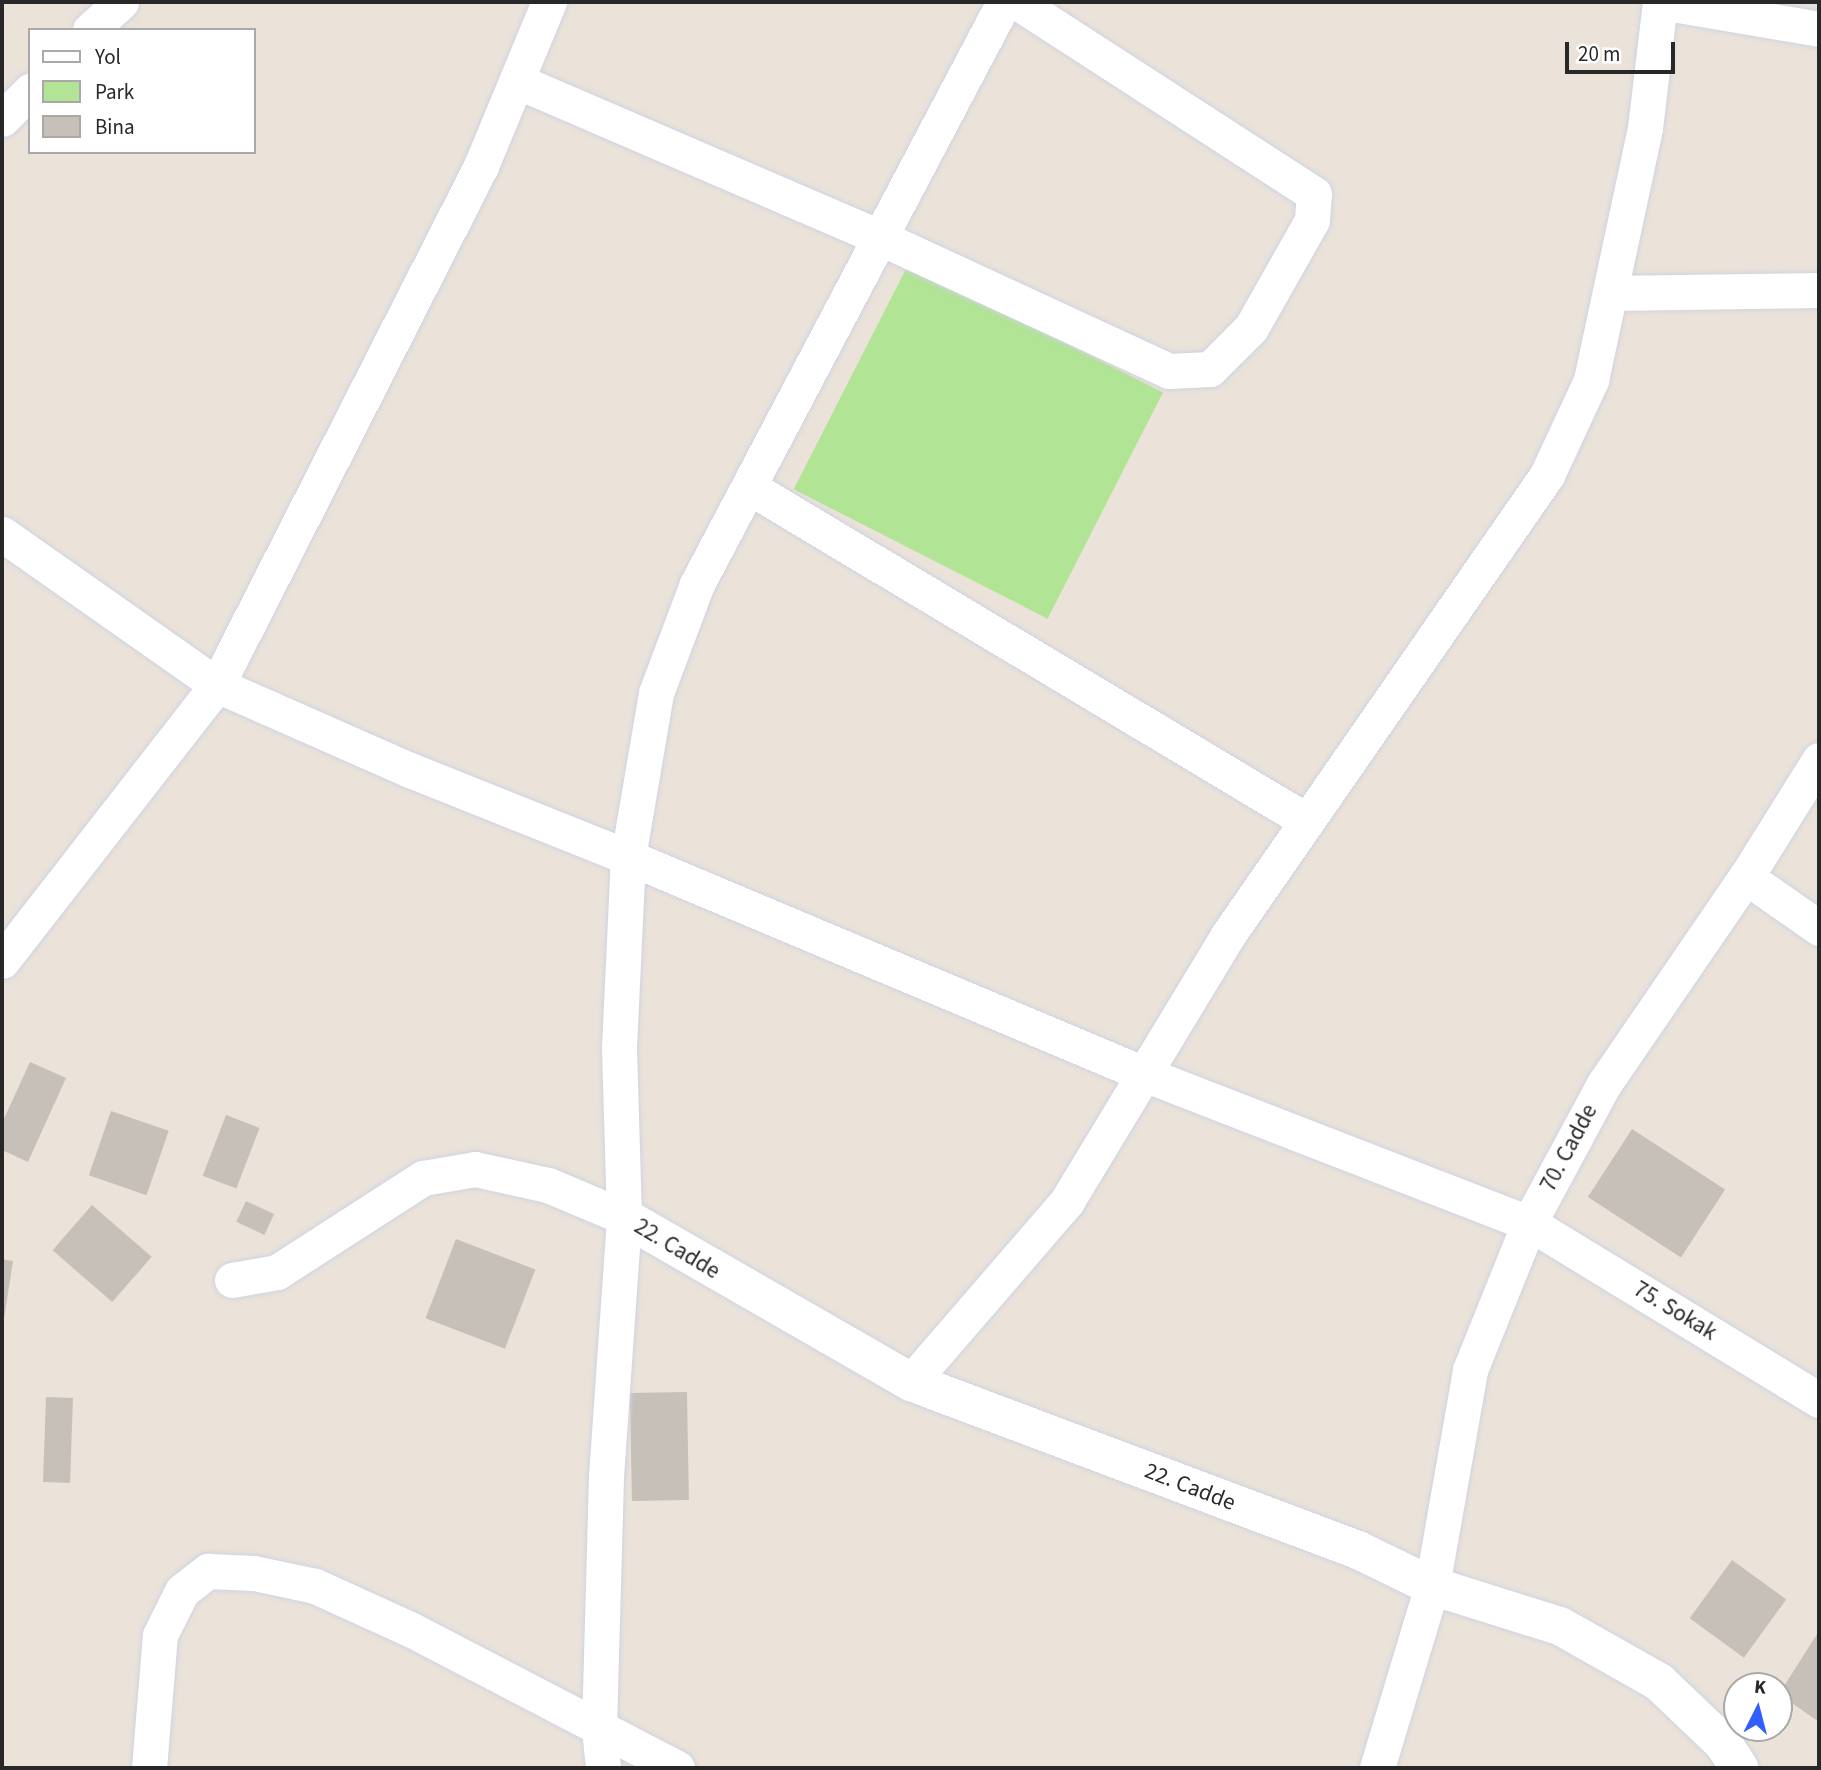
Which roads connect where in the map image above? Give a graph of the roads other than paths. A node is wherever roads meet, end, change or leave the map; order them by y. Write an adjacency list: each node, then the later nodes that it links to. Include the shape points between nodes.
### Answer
1 (121, 2): 6 (street)
2 (549, 2): 8 (street)
3 (1004, 2): 11 (street)
4 (1017, 2): 11 (street, via 1314,194 1312,220 1251,328 1210,369 1169,371)
5 (1660, 2): 7 (street); 13 (street, via 1645,128)
6 (92, 28)
7 (1819, 29)
8 (516, 81): 11 (street); 16 (street, via 481,166)
9 (28, 93): 10 (street)
10 (2, 119)
11 (881, 238): 14 (street)
12 (1819, 290): 13 (street)
13 (1610, 293): 18 (street, via 1591,380 1547,475)
14 (749, 486): 18 (street); 19 (street, via 698,584 656,693)
15 (2, 534): 16 (street, 75. Sokak)
16 (217, 685): 19 (street, 75. Sokak, via 410,771); 22 (street)
17 (1819, 760): 20 (street, 70. Cadde)
18 (1307, 821): 23 (street, via 1228,935)
19 (628, 857): 23 (street, 75. Sokak); 24 (street, via 619,1047)
20 (1746, 877): 21 (street); 25 (street, 70. Cadde, via 1604,1084)
21 (1819, 928)
22 (2, 961)
23 (1144, 1074): 25 (street, 75. Sokak); 27 (street, via 1067,1201)
24 (624, 1217): 26 (street, via 548,1185 475,1169 423,1178 278,1272); 27 (street, 22. Cadde); 30 (street, via 606,1476)
25 (1529, 1223): 28 (street, 75. Sokak); 29 (street, 70. Cadde, via 1470,1370)
26 (232, 1280)
27 (911, 1382): 29 (street, 22. Cadde, via 1358,1550)
28 (1819, 1399)
29 (1432, 1586): 34 (street, 70. Cadde); 35 (street, 22. Cadde, via 1560,1626 1659,1682 1723,1743)
30 (599, 1728): 31 (street, via 410,1629 316,1586 254,1573 208,1571 182,1591 160,1635); 32 (street); 33 (street)
31 (149, 1768)
32 (603, 1768)
33 (677, 1768)
34 (1377, 1768)
35 (1740, 1768)

